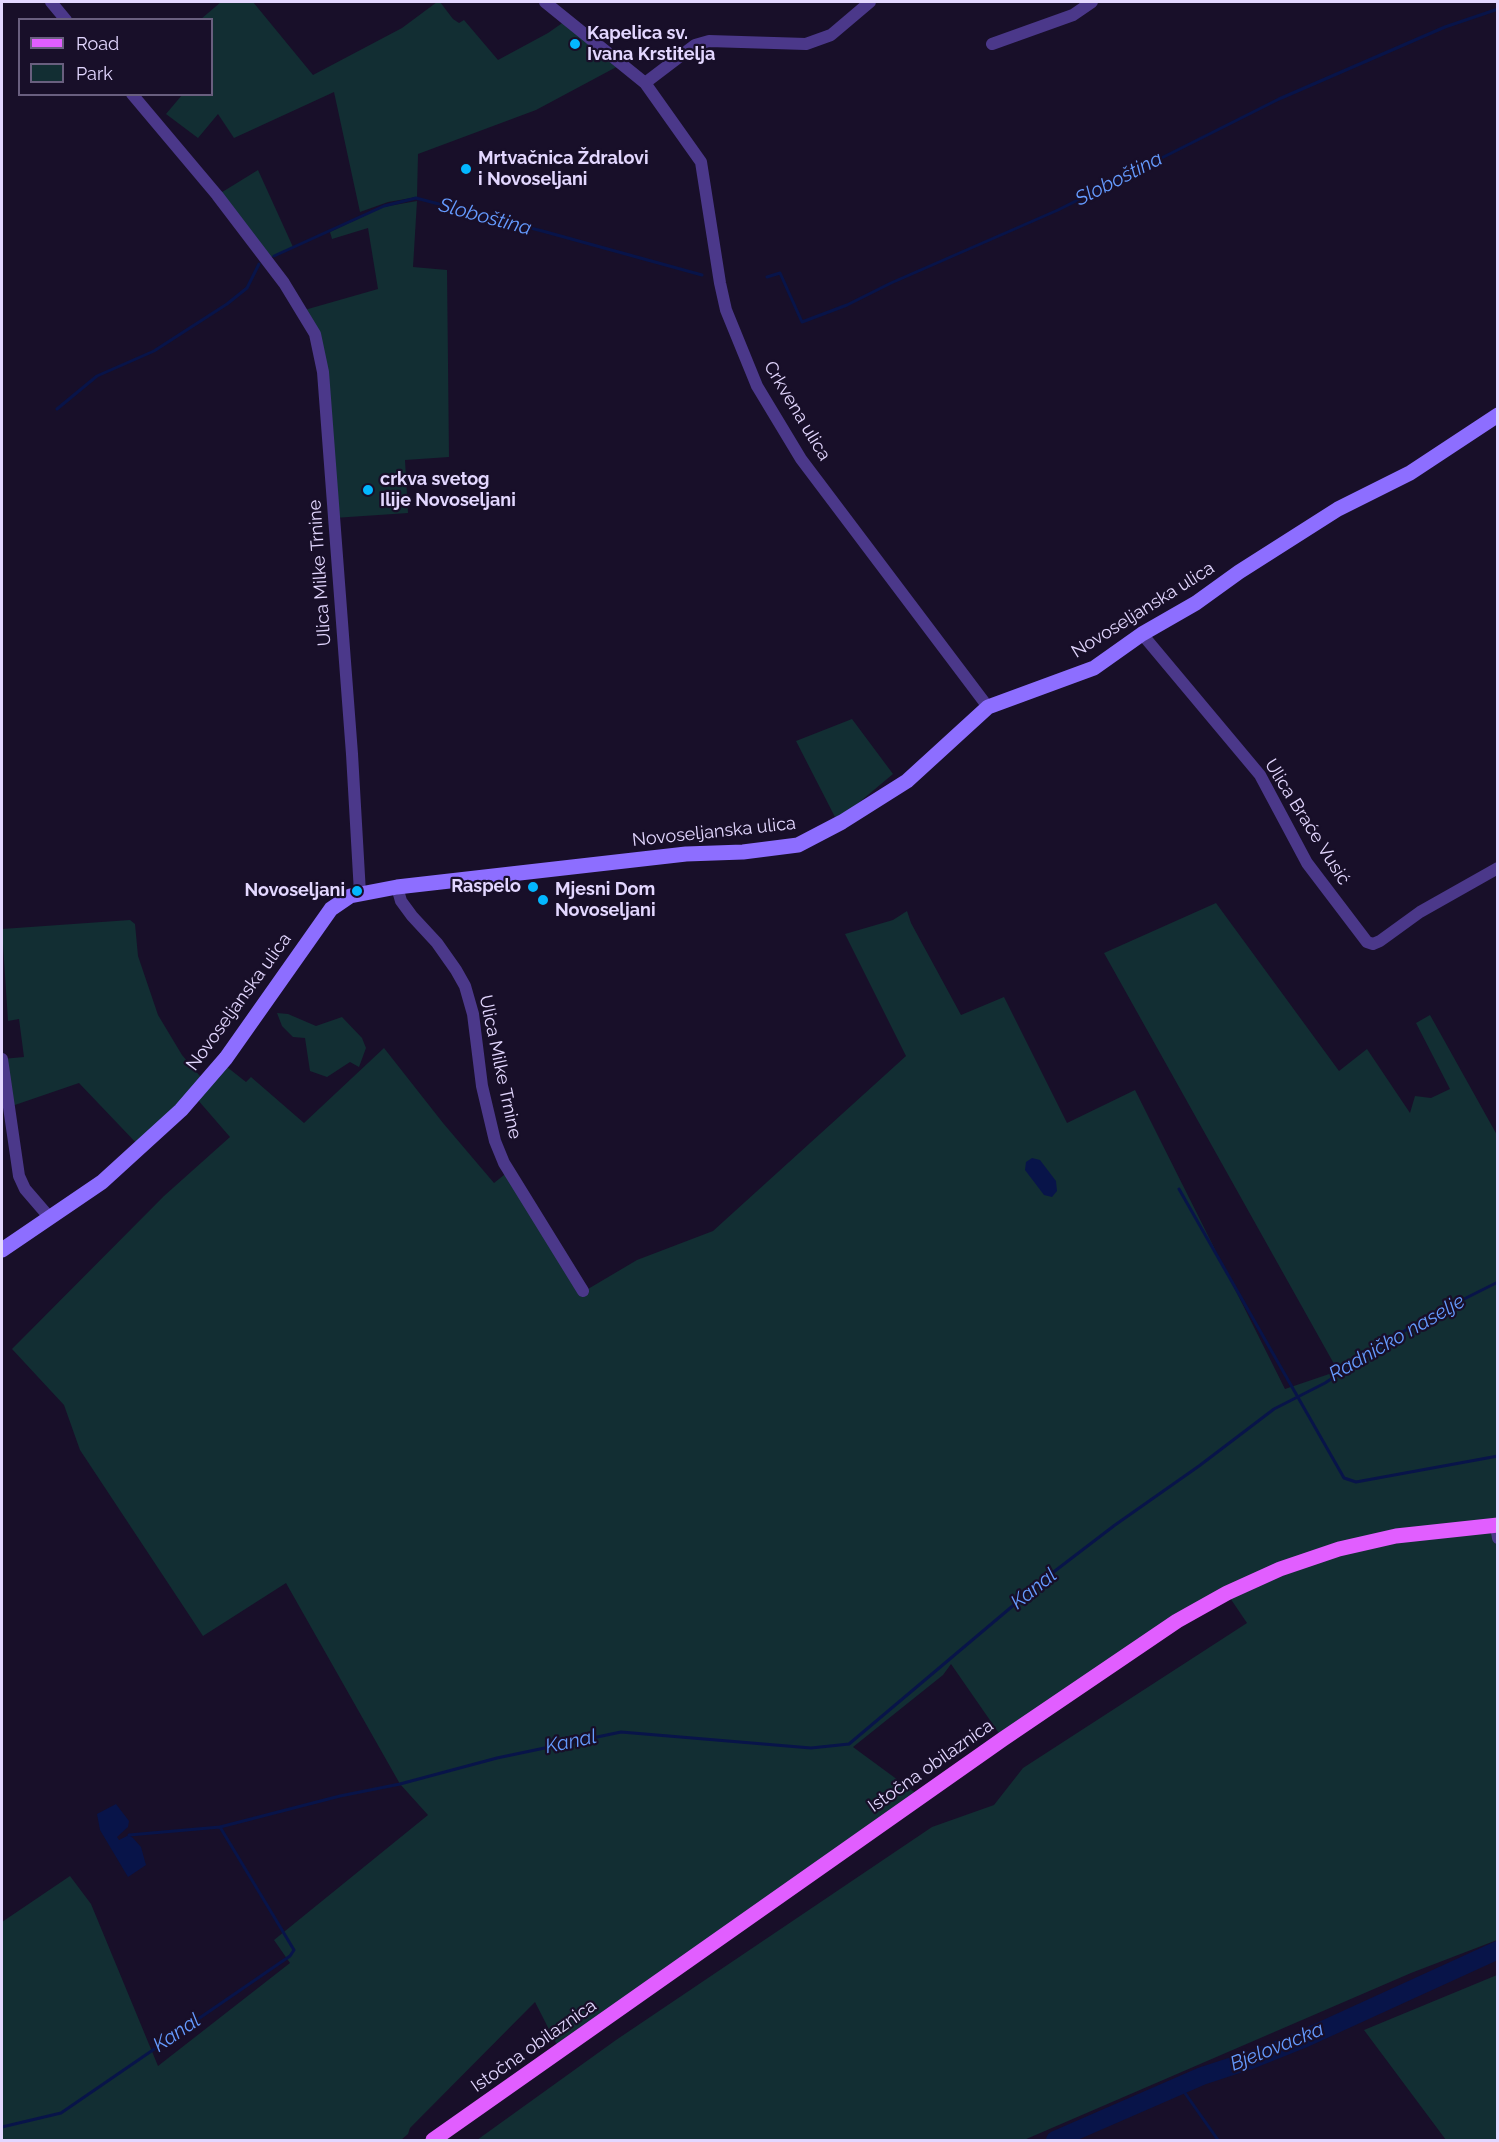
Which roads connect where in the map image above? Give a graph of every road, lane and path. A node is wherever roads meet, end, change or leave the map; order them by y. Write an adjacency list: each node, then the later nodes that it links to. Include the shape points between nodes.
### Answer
1 (51, 2): 5 (street)
2 (545, 2): 7 (street, Crkvena ulica)
3 (870, 2): 7 (street, via 831,35 806,44 709,41 695,45)
4 (1092, 2): 6 (street, via 1073,15)
5 (64, 18)
6 (992, 45)
7 (645, 83): 11 (street, Crkvena ulica, via 701,162 726,310 757,387 801,459)
8 (134, 96): 14 (street, Ulica Milke Trnine, via 217,195 284,283 315,334 323,372)
9 (1497, 415): 10 (main road, Novoseljanska ulica, via 1410,473 1338,509)
10 (1142, 634): 11 (main road, Novoseljanska ulica, via 1094,668); 12 (street, Ulica Braće Vusić, via 1260,776 1307,863 1362,937 1373,944 1380,941 1420,912)
11 (988, 707): 13 (main road, Novoseljanska ulica, via 907,781 798,845)
12 (1497, 868)
13 (397, 887): 14 (main road, Novoseljanska ulica); 18 (street, Ulica Milke Trnine, via 401,901 437,943 465,986 495,1141 504,1163)
14 (360, 893): 16 (main road, Novoseljanska ulica, via 331,909 226,1058 181,1110 102,1182)
15 (2, 1059): 16 (street, via 19,1176)
16 (50, 1218): 17 (main road, Novoseljanska ulica)
17 (2, 1250)
18 (583, 1291)
19 (1497, 1530): 20 (main road, Istočna obilaznica, via 1396,1536 1339,1549 1280,1569 1177,1621)
20 (433, 2140)

